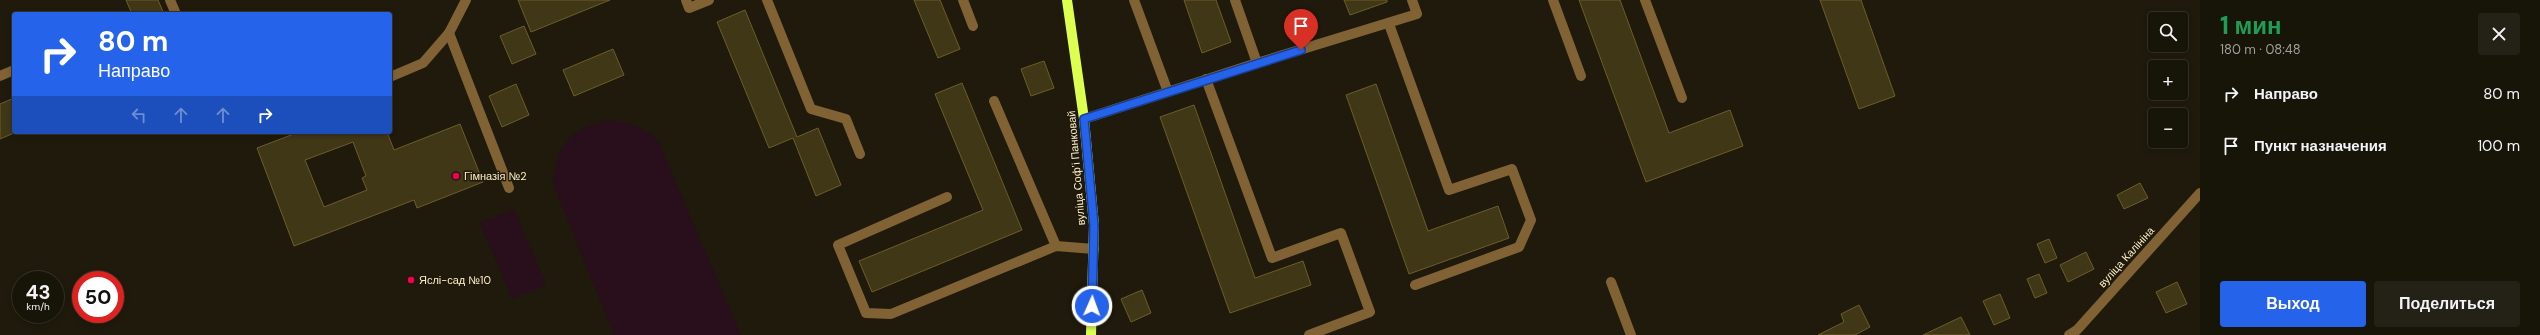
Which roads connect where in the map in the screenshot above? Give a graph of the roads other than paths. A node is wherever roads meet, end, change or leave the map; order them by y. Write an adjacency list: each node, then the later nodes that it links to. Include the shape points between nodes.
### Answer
1 (170, 0): 13 (street)
2 (466, 0): 16 (street)
3 (686, 0): 4 (street, via 689,8)
4 (709, 0)
5 (767, 0): 27 (street, via 811,109 846,119)
6 (963, 0): 15 (street)
7 (1067, 0): 26 (main road, вуліца Софʼі Панковай)
8 (1134, 0): 23 (street)
9 (1235, 0): 17 (street)
10 (1412, 0): 14 (street, via 1417,14)
11 (1553, 0): 21 (street)
12 (1645, 0): 24 (street)
13 (175, 12)
14 (1389, 24): 17 (street); 34 (street, via 1449,190 1512,169 1531,220 1519,247)
15 (973, 26)
16 (449, 33): 20 (street, via 423,62); 28 (street)
17 (1257, 63): 22 (street)
18 (12, 71): 19 (street)
19 (0, 76)
20 (392, 76)
21 (1581, 76)
22 (1206, 80): 23 (street); 36 (street, via 1272,258 1341,233 1370,312)
23 (1168, 92): 26 (street)
24 (1682, 98)
25 (994, 101): 31 (street)
26 (1084, 119): 32 (main road, вуліца Софʼі Панковай)
27 (860, 154)
28 (509, 188)
29 (2200, 193): 38 (street, вуліца Калініна, via 2077,330)
30 (947, 197): 31 (street, via 838,245 866,313 891,314)
31 (1056, 246): 32 (street)
32 (1094, 249): 35 (main road, вуліца Софʼі Панковай)
33 (1611, 282): 37 (street)
34 (1416, 285)
35 (1091, 335)
36 (1309, 335)
37 (1631, 335)
38 (2069, 335)

